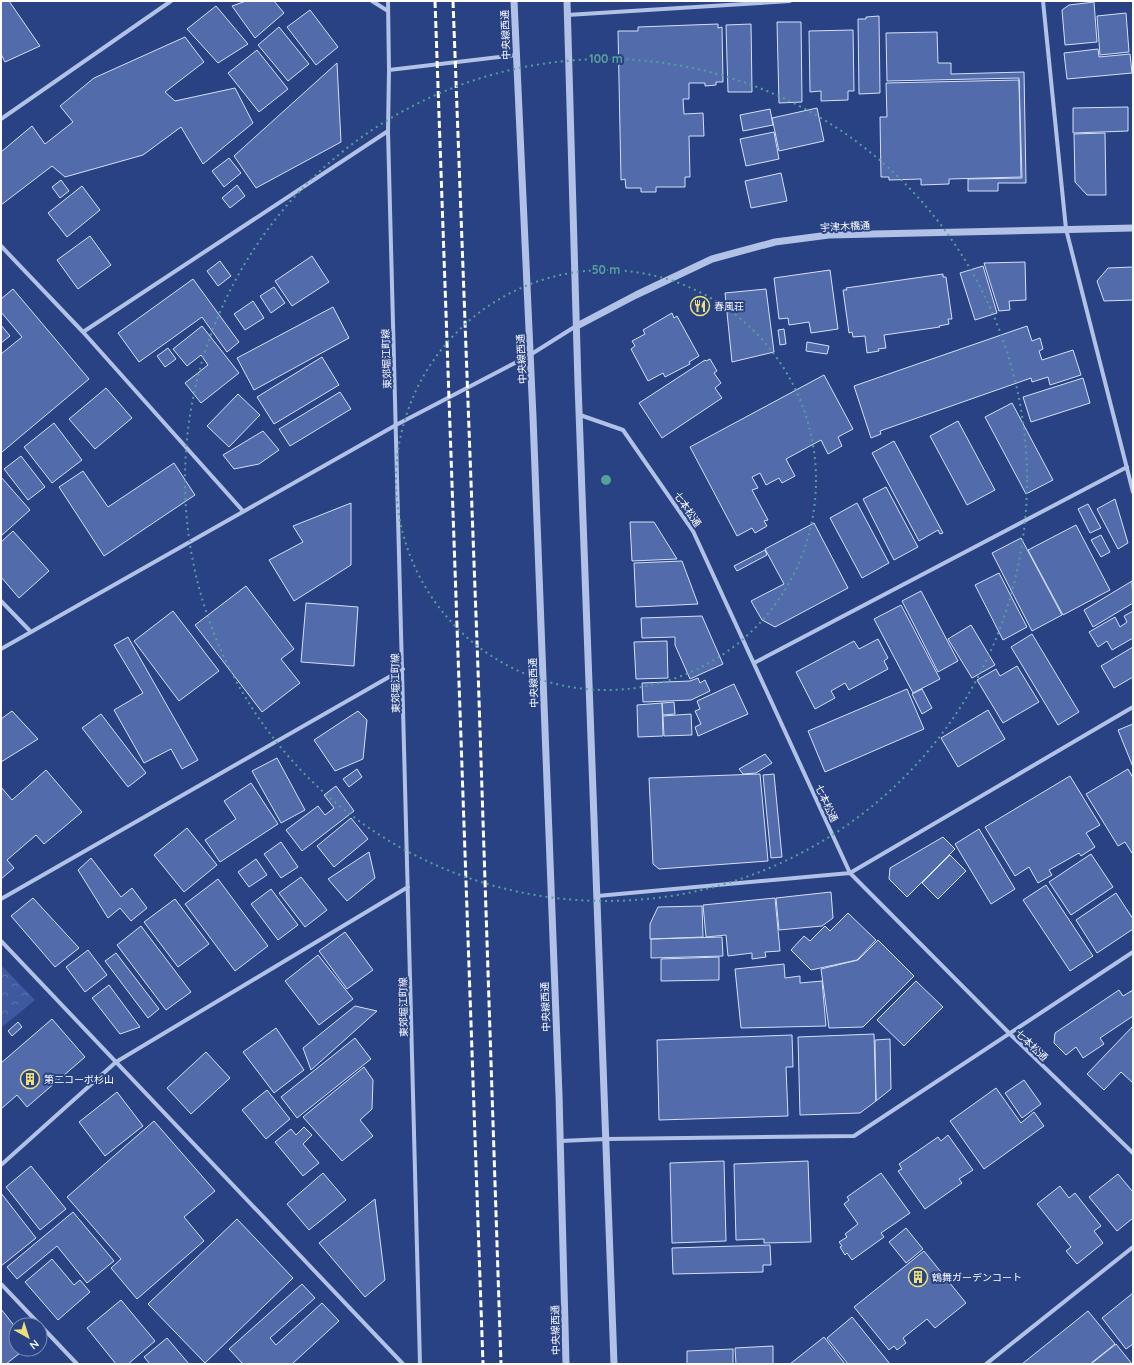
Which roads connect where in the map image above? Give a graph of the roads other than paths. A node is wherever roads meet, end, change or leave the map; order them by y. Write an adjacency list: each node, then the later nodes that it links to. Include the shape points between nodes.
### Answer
1 (171, 1): 12 (street)
2 (372, 1): 8 (street)
3 (388, 1): 8 (street, 東郊堀江町線)
4 (514, 1): 10 (street, 中央線西通)
5 (566, 1): 9 (street)
6 (790, 1): 9 (street)
7 (1043, 1): 15 (street)
8 (388, 11): 11 (street, 東郊堀江町線)
9 (567, 15): 17 (street)
10 (516, 55): 11 (street); 19 (street, 中央線西通)
11 (389, 70): 13 (street, 東郊堀江町線)
12 (1, 119)
13 (388, 131): 18 (street); 21 (street, 東郊堀江町線)
14 (1133, 228): 15 (street, 宇津木橋通)
15 (1066, 229): 17 (street, 宇津木橋通, via 829,235 776,242 712,259); 22 (street)
16 (1, 246): 18 (street)
17 (576, 326): 19 (street); 20 (street)
18 (83, 332): 24 (street)
19 (530, 355): 21 (street); 40 (street, 中央線西通)
20 (580, 415): 28 (street, 七本松通, via 624,430 693,531); 33 (street)
21 (396, 425): 24 (street); 29 (street, 東郊堀江町線)
22 (1127, 467): 23 (street); 28 (street)
23 (1133, 492)
24 (243, 511): 26 (street)
25 (1, 601): 26 (street)
26 (31, 632): 27 (street)
27 (1, 649)
28 (754, 663): 31 (street, 七本松通)
29 (403, 669): 32 (street, 東郊堀江町線); 34 (street)
30 (1133, 707): 31 (street)
31 (850, 873): 33 (street); 37 (street, 七本松通)
32 (408, 887): 38 (street); 49 (street, 東郊堀江町線)
33 (597, 896): 39 (street)
34 (1, 899)
35 (1, 941): 38 (street)
36 (1133, 952): 37 (street)
37 (1010, 1034): 39 (street, via 854,1136); 41 (street, 七本松通)
38 (116, 1062): 42 (street); 48 (street)
39 (606, 1138): 40 (street); 51 (street)
40 (560, 1140): 50 (street, 中央線西通)
41 (1133, 1153)
42 (1, 1165)
43 (1133, 1247): 52 (street)
44 (1, 1284): 45 (street)
45 (32, 1317)
46 (48, 1333): 47 (street)
47 (77, 1364)
48 (403, 1364)
49 (420, 1364)
50 (566, 1364)
51 (614, 1364)
52 (986, 1364)

